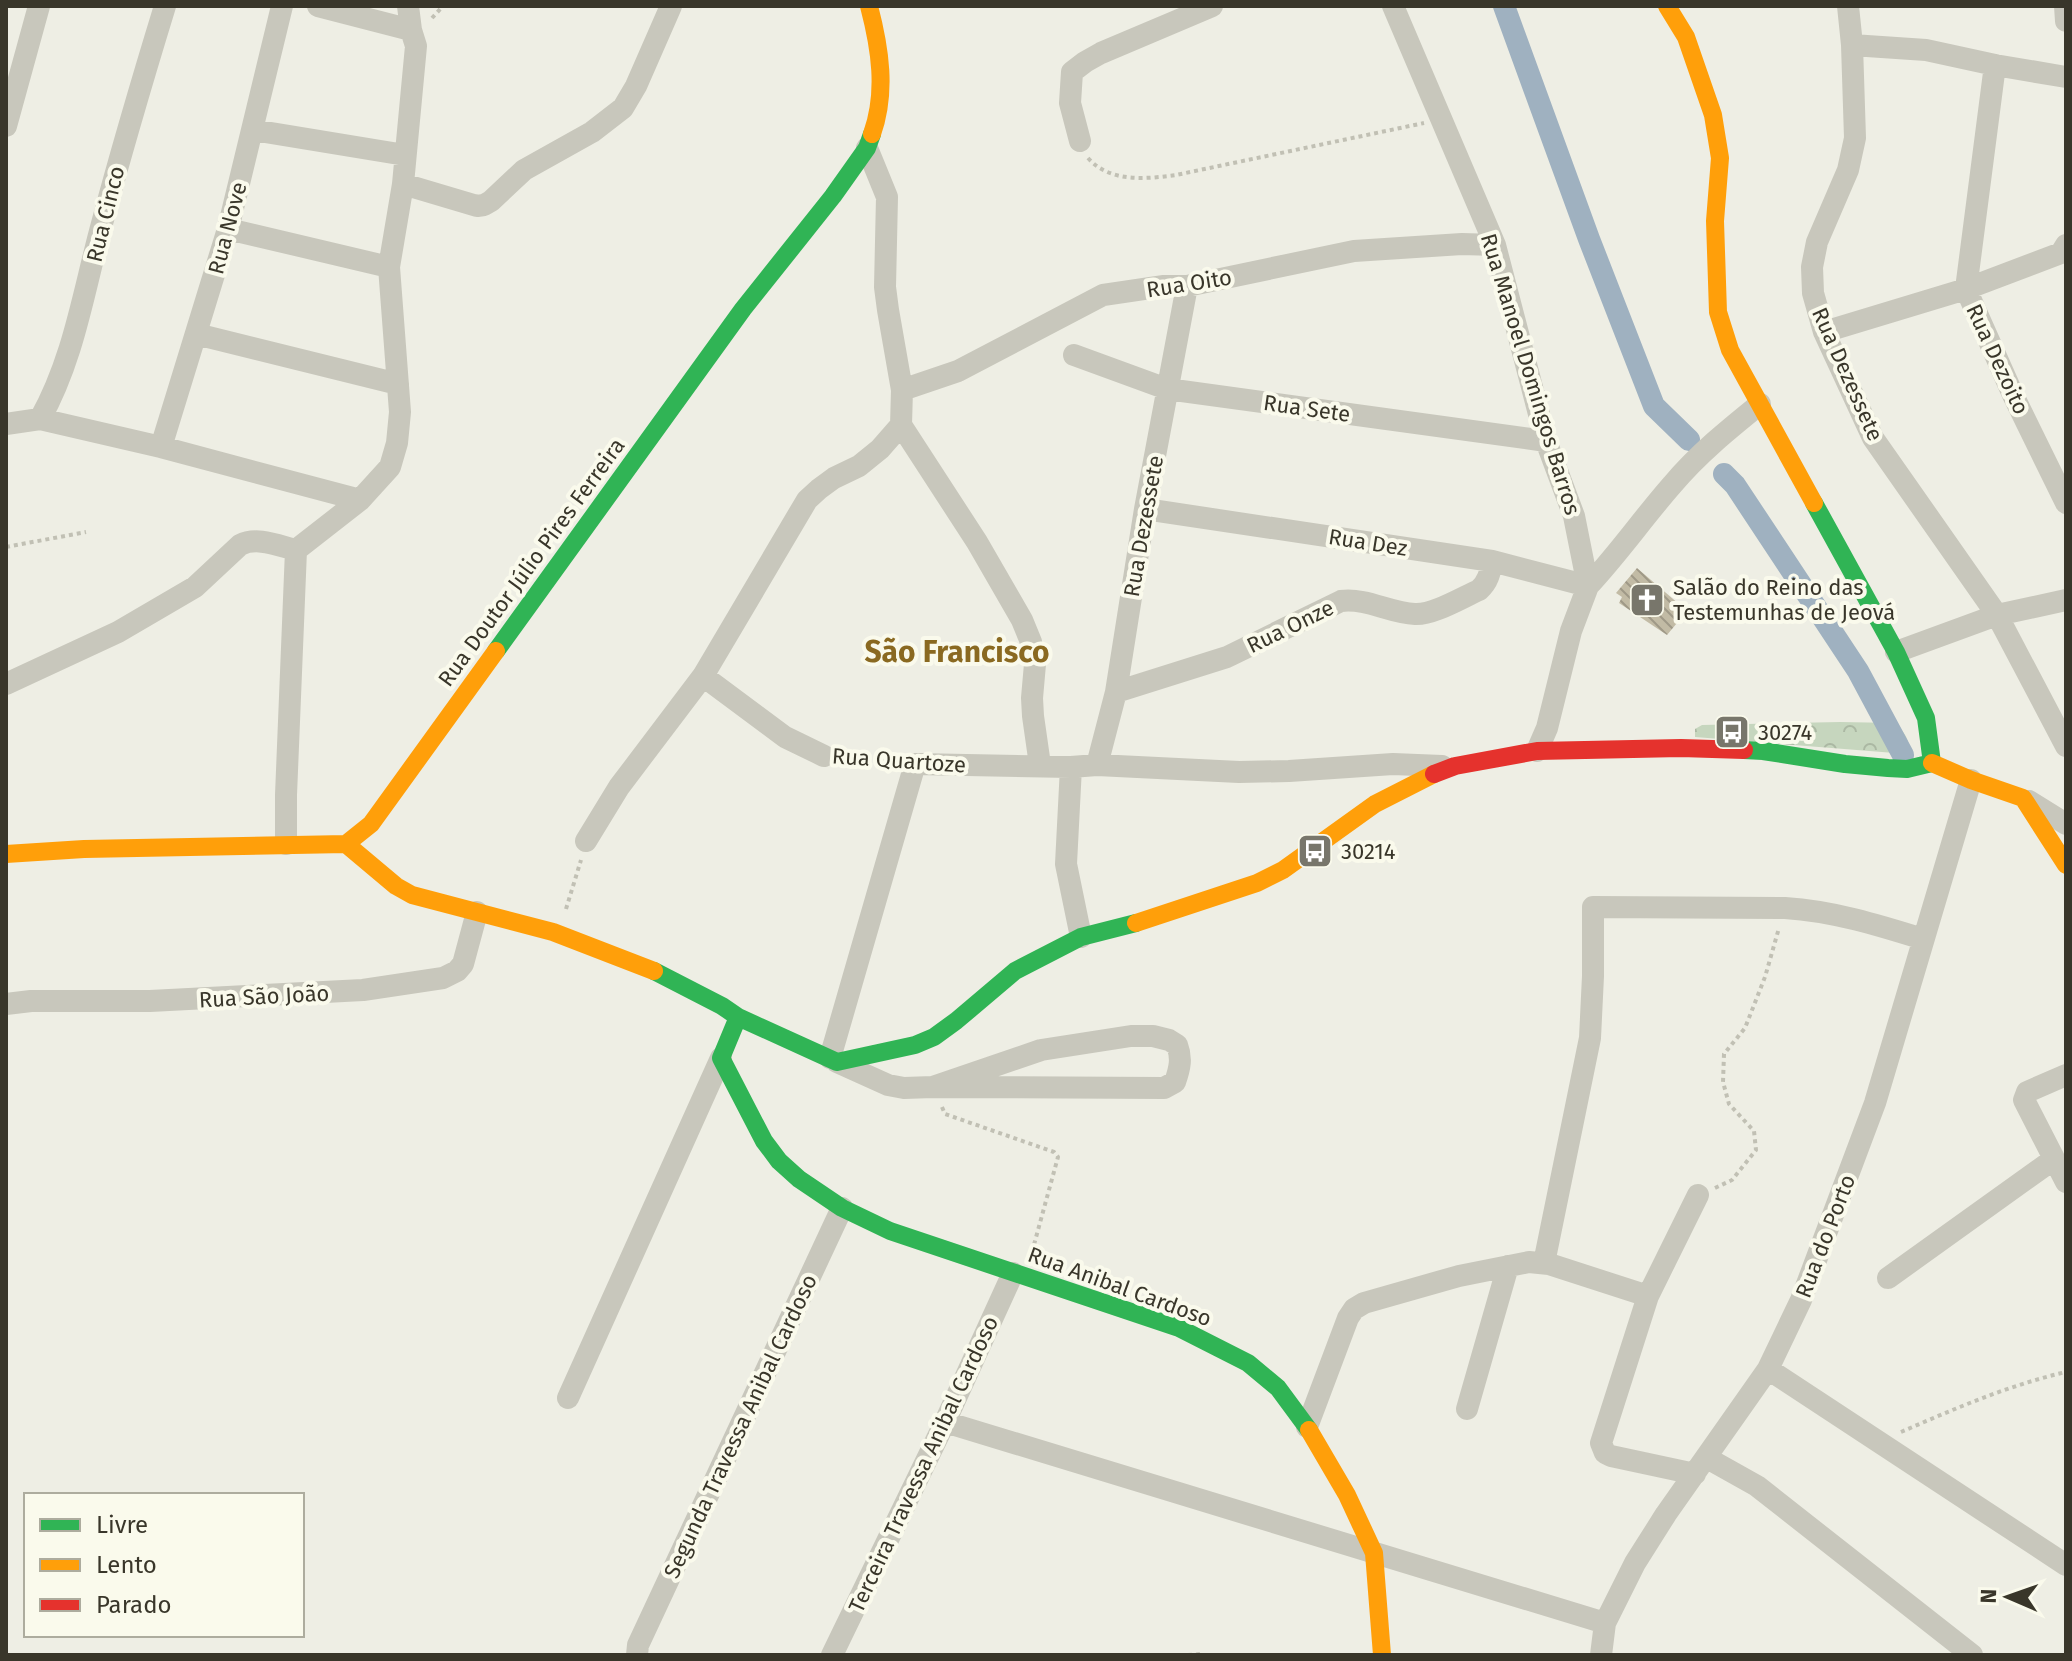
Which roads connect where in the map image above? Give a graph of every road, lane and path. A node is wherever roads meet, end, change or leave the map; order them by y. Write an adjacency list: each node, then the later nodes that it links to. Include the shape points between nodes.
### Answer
1 (39, 6): 19 (street)
2 (165, 6): 38 (street, Rua Cinco, via 69,353)
3 (282, 6): 20 (street, Rua Nove)
4 (318, 6): 14 (street)
5 (408, 6): 14 (street)
6 (671, 6): 24 (street, via 623,108 524,170 491,201 477,206)
7 (869, 6): 22 (street, Rua Doutor Júlio Pires Ferreira, via 881,80 878,117)
8 (1212, 6): 21 (street, via 1101,53 1072,72 1070,103)
9 (1393, 6): 18 (street, Rua Manoel Domingos Barros)
10 (1667, 6): 37 (street, via 1686,37 1713,115 1720,158 1718,312 1730,350)
11 (1848, 6): 15 (street, Rua Dezessete)
12 (2065, 6): 13 (street)
13 (2066, 21)
14 (411, 30): 23 (street, via 416,46)
15 (1852, 45): 16 (street, via 1926,50); 31 (street, Rua Dezessete, via 1852,155 1812,267)
16 (1995, 65): 17 (street); 30 (street, Rua Dezoito)
17 (2066, 77)
18 (1442, 120): 21 (path, via 1144,179 1099,169); 26 (street, Rua Manoel Domingos Barros)
19 (6, 126)
20 (253, 130): 23 (street); 25 (street, Rua Nove)
21 (1080, 141)
22 (867, 148): 36 (street, via 886,192 885,287); 71 (street, Rua Doutor Júlio Pires Ferreira, via 743,309 371,824)
23 (405, 155): 24 (street)
24 (403, 184): 28 (street)
25 (228, 229): 28 (street); 32 (street, Rua Nove)
26 (1495, 245): 29 (street, Rua Oito, via 1354,251); 41 (street, Rua Manoel Domingos Barros)
27 (2064, 249): 30 (street)
28 (389, 267): 34 (street)
29 (1187, 286): 35 (street, Rua Dezessete); 36 (street, Rua Oito, via 1103,295 958,371)
30 (1966, 289): 31 (street); 44 (street, Rua Dezoito)
31 (1824, 332): 52 (street, Rua Dezessete, via 1873,438)
32 (196, 334): 34 (street); 42 (street, Rua Nove)
33 (1074, 355): 35 (street, Rua Sete)
34 (398, 384): 43 (street, via 400,412 390,467)
35 (1167, 389): 41 (street, Rua Sete); 45 (street, Rua Dezessete)
36 (902, 390): 40 (street)
37 (1760, 404): 50 (street, via 1673,483); 53 (street)
38 (40, 419): 39 (street); 42 (street)
39 (6, 424)
40 (901, 425): 54 (street, via 859,466 807,500); 62 (street, via 977,542 1031,642)
41 (1546, 441): 50 (street, Rua Manoel Domingos Barros, via 1574,516)
42 (161, 447): 43 (street)
43 (360, 500): 48 (street)
44 (2066, 503)
45 (1145, 509): 49 (street, Rua Dez); 56 (street, Rua Dezessete)
46 (86, 532): 47 (path)
47 (6, 547)
48 (296, 550): 55 (street, via 246,541 195,587 118,632); 70 (street)
49 (1492, 561): 50 (street, Rua Dez); 56 (street, Rua Onze, via 1489,578 1479,590 1426,613 1341,601 1227,657)
50 (1588, 586): 58 (street)
51 (2066, 600): 52 (street)
52 (1997, 615): 53 (street); 57 (street, Rua Dezessete)
53 (1896, 652): 60 (street, via 1926,718)
54 (703, 676): 59 (street, Rua Quartoze, via 785,737); 69 (street, via 619,787)
55 (6, 684)
56 (1116, 692): 63 (street, Rua Dezessete)
57 (2066, 746)
58 (1537, 751): 60 (street, via 1749,750 1907,769); 64 (street)
59 (824, 756): 61 (path, Rua Quartoze)
60 (1932, 763): 66 (street)
61 (915, 764): 62 (street, Rua Quartoze); 82 (street)
62 (1040, 765): 65 (street, Rua Quartoze)
63 (1097, 765): 64 (street, Rua Quartoze, via 1239,772); 65 (street, Rua Quartoze)
64 (1455, 766): 77 (street, via 1375,804 1257,883)
65 (1071, 767): 77 (street, via 1066,864)
66 (1971, 780): 67 (street); 78 (street, Rua do Porto)
67 (2023, 798): 68 (street); 73 (street)
68 (2065, 819)
69 (586, 841): 76 (path, via 564,914)
70 (286, 844): 71 (street); 72 (street)
71 (346, 844): 75 (street, via 412,895)
72 (6, 854)
73 (2066, 865)
74 (1785, 908): 78 (street, via 1866,921); 87 (path, via 1745,1028 1724,1054 1729,1104 1754,1131 1756,1150 1732,1180); 89 (street, via 1593,907 1590,1038)
75 (477, 912): 76 (street); 79 (street, Rua São João, via 463,964 443,978 363,990)
76 (553, 932): 80 (street, via 660,973)
77 (1081, 937): 82 (street, via 1015,971 934,1037)
78 (1923, 939): 94 (street, Rua do Porto, via 1875,1103 1801,1300)
79 (6, 1004)
80 (738, 1017): 81 (street); 82 (street)
81 (721, 1058): 88 (street, Rua Anibal Cardoso, via 779,1161); 96 (street)
82 (834, 1060): 84 (street, via 888,1085)
83 (2066, 1075): 85 (street, via 2024,1096)
84 (933, 1087): 84 (street, via 1164,1088 1175,1082 1180,1055 1169,1040 1131,1036 1041,1050); 91 (path, via 945,1114 1058,1157 1028,1263)
85 (2054, 1159): 86 (street); 92 (street)
86 (2066, 1182)
87 (1698, 1195): 93 (street)
88 (842, 1208): 91 (street, Rua Anibal Cardoso, via 890,1231); 105 (street, Segunda Travessa Anibal Cardoso)
89 (1544, 1263): 90 (street); 93 (street)
90 (1508, 1266): 97 (street); 99 (street, via 1354,1309)
91 (1013, 1273): 98 (street, Terceira Travessa Anibal Cardoso); 99 (street, Rua Anibal Cardoso, via 1210,1343 1248,1363 1278,1388)
92 (1888, 1278)
93 (1648, 1296): 101 (street, via 1601,1443 1611,1456)
94 (1768, 1369): 100 (street); 101 (street, Rua do Porto)
95 (2066, 1372): 100 (path, via 2038,1378)
96 (568, 1398)
97 (1467, 1409)
98 (945, 1422): 102 (street); 107 (street, Terceira Travessa Anibal Cardoso)
99 (1307, 1427): 102 (street, Rua Anibal Cardoso)
100 (1880, 1441): 103 (street)
101 (1701, 1466): 104 (street, Rua do Porto, via 1635,1563); 111 (street, via 1767,1493)
102 (1374, 1553): 104 (street); 109 (street, Rua Anibal Cardoso)
103 (2066, 1565)
104 (1605, 1623): 110 (street, Rua do Porto)
105 (637, 1650)
106 (1201, 1654): 108 (path)
107 (832, 1655)
108 (1188, 1655)
109 (1382, 1655)
110 (1601, 1655)
111 (1972, 1655)

